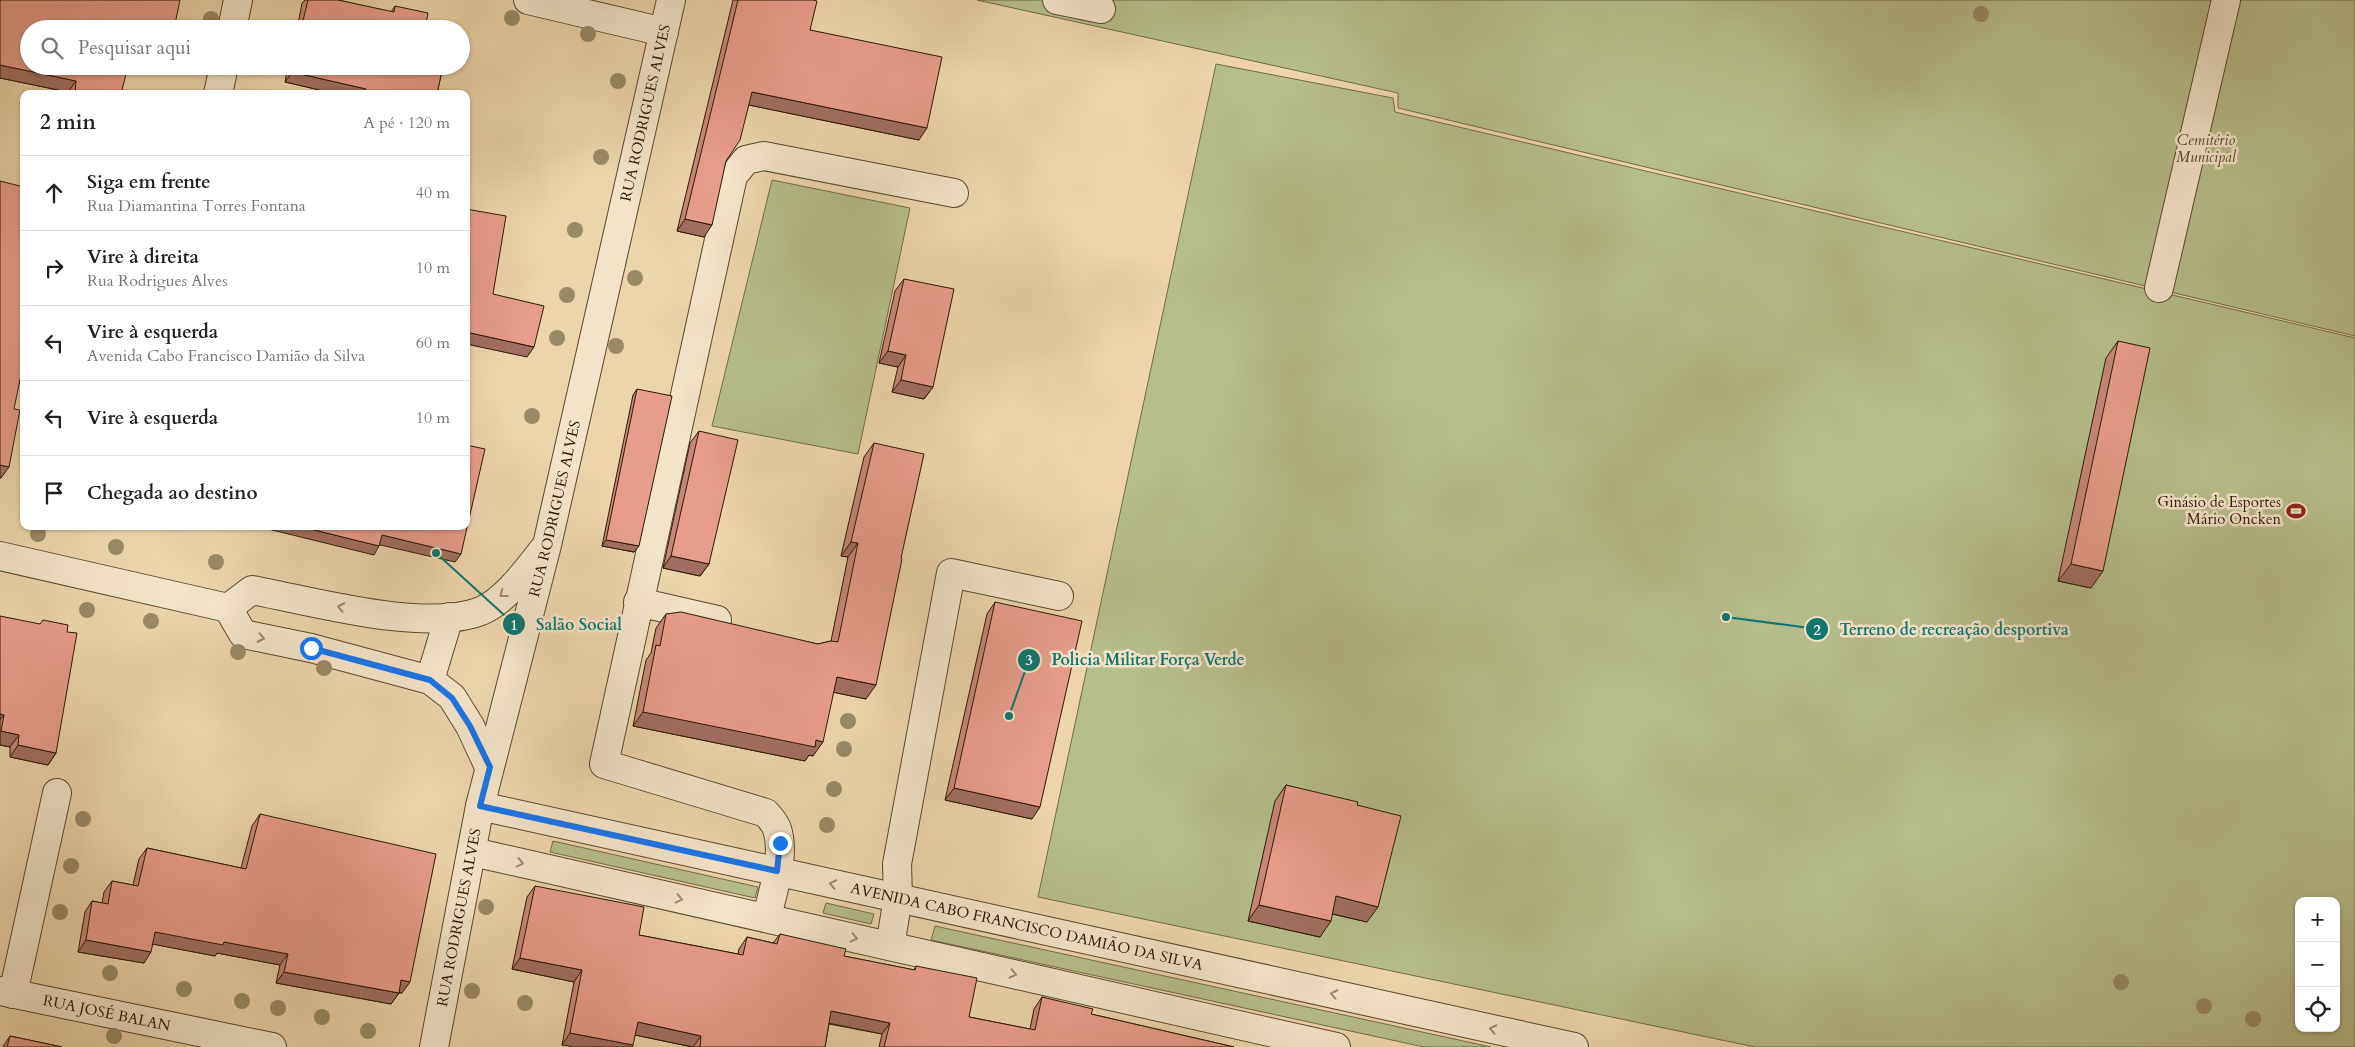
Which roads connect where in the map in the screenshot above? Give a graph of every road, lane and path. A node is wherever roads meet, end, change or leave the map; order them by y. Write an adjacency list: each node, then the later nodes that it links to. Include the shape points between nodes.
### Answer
1 (238, 0): 7 (street)
2 (528, 0): 8 (street)
3 (671, 0): 8 (street, RUA RODRIGUES ALVES)
4 (1057, 0): 6 (street)
5 (2226, 0): 12 (street)
6 (1101, 9)
7 (234, 20)
8 (664, 32): 13 (street, RUA RODRIGUES ALVES)
9 (222, 75): 10 (street)
10 (219, 90)
11 (954, 193): 16 (street, via 764,156 746,160 733,176)
12 (2159, 288)
13 (547, 545): 18 (street, one-way to 18, via 508,592 482,610); 21 (street, RUA RODRIGUES ALVES)
14 (0, 556): 17 (street)
15 (1058, 596): 26 (street, via 951,574 897,864)
16 (638, 602): 19 (street); 25 (street, via 604,764 766,813 776,827 780,843)
17 (228, 608): 18 (street, one-way to 17, via 389,617 252,590); 20 (street, one-way to 20, via 243,634 311,648)
18 (449, 617): 20 (street)
19 (744, 627)
20 (430, 680): 21 (street, via 452,698)
21 (490, 767): 23 (street, RUA RODRIGUES ALVES)
22 (57, 793): 29 (street)
23 (480, 806): 24 (street, RUA RODRIGUES ALVES); 25 (street, AVENIDA CABO FRANCISCO DAMIÃO DA SILVA)
24 (473, 852): 27 (street, one-way to 27); 32 (street, RUA RODRIGUES ALVES)
25 (777, 871): 26 (street, AVENIDA CABO FRANCISCO DAMIÃO DA SILVA, one-way to 25); 27 (street)
26 (898, 898): 28 (street); 30 (street, AVENIDA CABO FRANCISCO DAMIÃO DA SILVA, one-way to 26)
27 (767, 918): 28 (street, one-way to 28)
28 (890, 946): 33 (street, one-way to 33)
29 (6, 992): 31 (street, RUA JOSÉ BALAN)
30 (1530, 1042): 34 (street, AVENIDA CABO FRANCISCO DAMIÃO DA SILVA)
31 (272, 1047)
32 (434, 1047)
33 (1336, 1047)
34 (1574, 1047)

